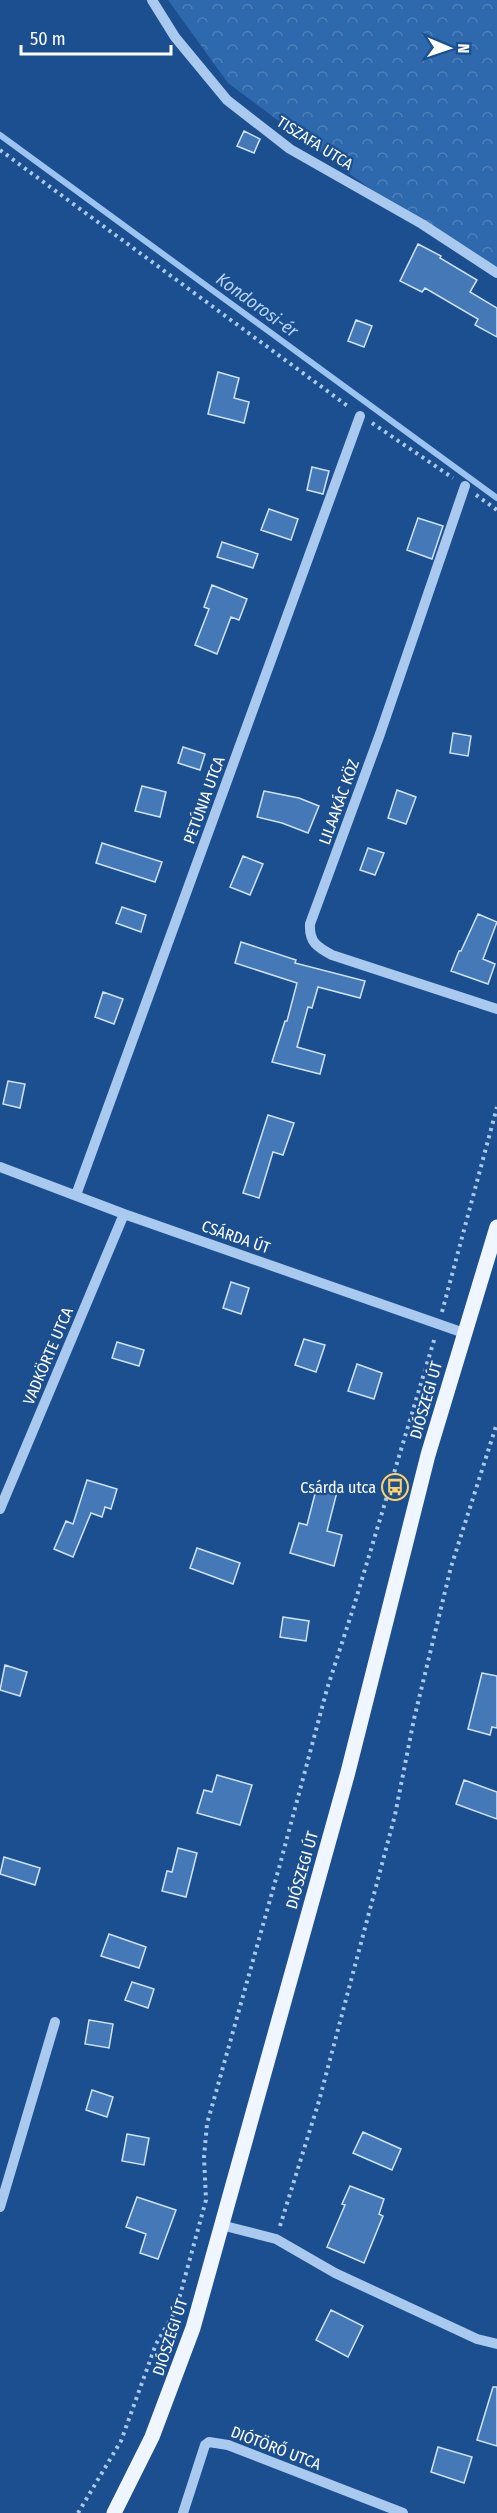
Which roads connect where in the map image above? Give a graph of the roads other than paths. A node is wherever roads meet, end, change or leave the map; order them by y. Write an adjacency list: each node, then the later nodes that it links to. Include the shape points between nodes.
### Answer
1 (152, 0): 2 (street, TISZAFA UTCA, via 175,37 227,100 290,149 422,224)
2 (497, 273)
3 (360, 416): 7 (street, PETÚNIA UTCA)
4 (465, 486): 5 (street, LILAAKÁC KÖZ, via 309,936 316,947 332,955)
5 (497, 1009)
6 (0, 1167): 7 (street, CSÁRDA ÚT)
7 (76, 1195): 8 (street, CSÁRDA ÚT)
8 (124, 1214): 10 (street, CSÁRDA ÚT); 11 (street, VADKÖRTE UTCA)
9 (497, 1227): 10 (main road, DIÓSZEGI ÚT)
10 (464, 1333): 14 (main road, DIÓSZEGI ÚT, via 348,1772)
11 (0, 1509)
12 (56, 2022): 13 (street)
13 (0, 2207)
14 (221, 2225): 15 (street, via 276,2239 335,2273 477,2339); 16 (main road, DIÓSZEGI ÚT, via 176,2378)
15 (497, 2344)
16 (114, 2513)
17 (183, 2513): 18 (street, DIÓTÖRŐ UTCA, via 209,2442 228,2445)
18 (403, 2513)

